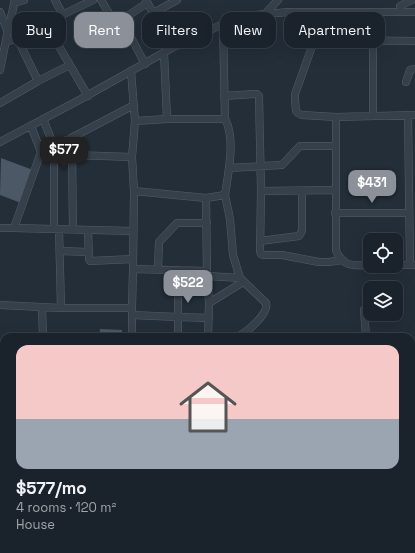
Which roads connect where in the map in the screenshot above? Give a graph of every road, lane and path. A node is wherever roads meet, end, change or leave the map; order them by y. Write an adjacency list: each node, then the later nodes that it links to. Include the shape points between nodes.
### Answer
1 (24, 0): 9 (street)
2 (55, 0): 12 (street)
3 (93, 0): 20 (street)
4 (101, 0): 13 (street)
5 (177, 0): 16 (street)
6 (412, 0): 10 (street)
7 (147, 1): 14 (street); 15 (street)
8 (275, 1): 17 (street)
9 (15, 2): 21 (street)
10 (399, 6): 18 (street); 19 (street)
11 (0, 12): 21 (street)
12 (61, 12)
13 (108, 12)
14 (133, 12)
15 (152, 12)
16 (155, 12)
17 (267, 12)
18 (415, 12)
19 (276, 13)
20 (66, 14)
21 (5, 29): 25 (street)
22 (12, 40): 25 (street)
23 (415, 40): 24 (street)
24 (385, 41)
25 (6, 42): 34 (street)
26 (134, 43): 35 (street)
27 (22, 48): 40 (street)
28 (60, 48): 36 (street)
29 (172, 48): 33 (street)
30 (223, 48): 43 (street)
31 (311, 48): 48 (street, via 295,94 296,111 302,115)
32 (373, 48): 47 (street)
33 (164, 53): 35 (street); 50 (street)
34 (1, 55): 38 (street)
35 (145, 64): 39 (street)
36 (70, 65): 40 (street); 42 (street)
37 (415, 69): 41 (street, via 410,70)
38 (0, 70)
39 (131, 71): 42 (street); 45 (street)
40 (38, 81): 44 (street)
41 (406, 82)
42 (88, 96): 49 (street)
43 (224, 96): 51 (street); 61 (street, via 259,96)
44 (0, 103)
45 (134, 105): 52 (street); 54 (street)
46 (411, 115): 47 (street); 64 (street)
47 (373, 116): 48 (street)
48 (336, 117): 57 (street)
49 (43, 119): 53 (street); 56 (street)
50 (167, 119): 51 (street); 52 (street)
51 (225, 119): 62 (street, via 231,140)
52 (135, 121): 60 (street)
53 (31, 126): 55 (street); 58 (street)
54 (71, 138): 56 (street); 59 (street)
55 (0, 142)
56 (54, 146): 58 (street); 75 (street)
57 (335, 146): 61 (street, via 300,146 283,164); 63 (street)
58 (41, 152): 74 (street)
59 (72, 155): 60 (street); 76 (street)
60 (132, 157): 65 (street)
61 (260, 166): 62 (street); 66 (street)
62 (229, 168): 68 (street)
63 (335, 190): 67 (street); 70 (street)
64 (412, 190): 71 (street)
65 (134, 191): 69 (street); 78 (street)
66 (261, 191): 67 (street); 79 (street)
67 (302, 191): 79 (street, via 302,231 299,236)
68 (225, 195): 69 (street); 90 (street, via 233,255)
69 (206, 198): 72 (street)
70 (335, 213): 71 (street); 83 (street, via 336,250)
71 (409, 213): 84 (street)
72 (207, 223): 87 (street, via 177,223 159,242); 89 (street)
73 (0, 228): 74 (street)
74 (14, 228): 75 (street)
75 (57, 229): 76 (street); 80 (street)
76 (73, 229): 77 (street)
77 (88, 230): 78 (street); 81 (street)
78 (133, 231): 82 (street)
79 (260, 241): 83 (street, via 260,251 263,255 282,255 319,262)
80 (60, 251): 81 (street); 94 (street)
81 (88, 252): 82 (street, via 90,261)
82 (133, 259): 86 (street)
83 (342, 260): 85 (street, via 345,263)
84 (412, 265)
85 (363, 266)
86 (133, 269): 87 (street); 95 (street)
87 (158, 269): 88 (street)
88 (178, 270): 89 (street); 96 (street)
89 (207, 273): 90 (street); 91 (street)
90 (241, 280): 91 (street); 103 (street, via 267,305 255,324)
91 (209, 303): 97 (street)
92 (0, 305): 93 (street)
93 (42, 307): 94 (street); 99 (street)
94 (61, 308): 95 (street)
95 (132, 312): 96 (street); 100 (street)
96 (178, 317): 97 (street); 101 (street)
97 (209, 318): 102 (street)
98 (365, 321): 104 (street)
99 (43, 333)
100 (132, 333)
101 (178, 333)
102 (208, 333)
103 (243, 333)
104 (366, 333)

